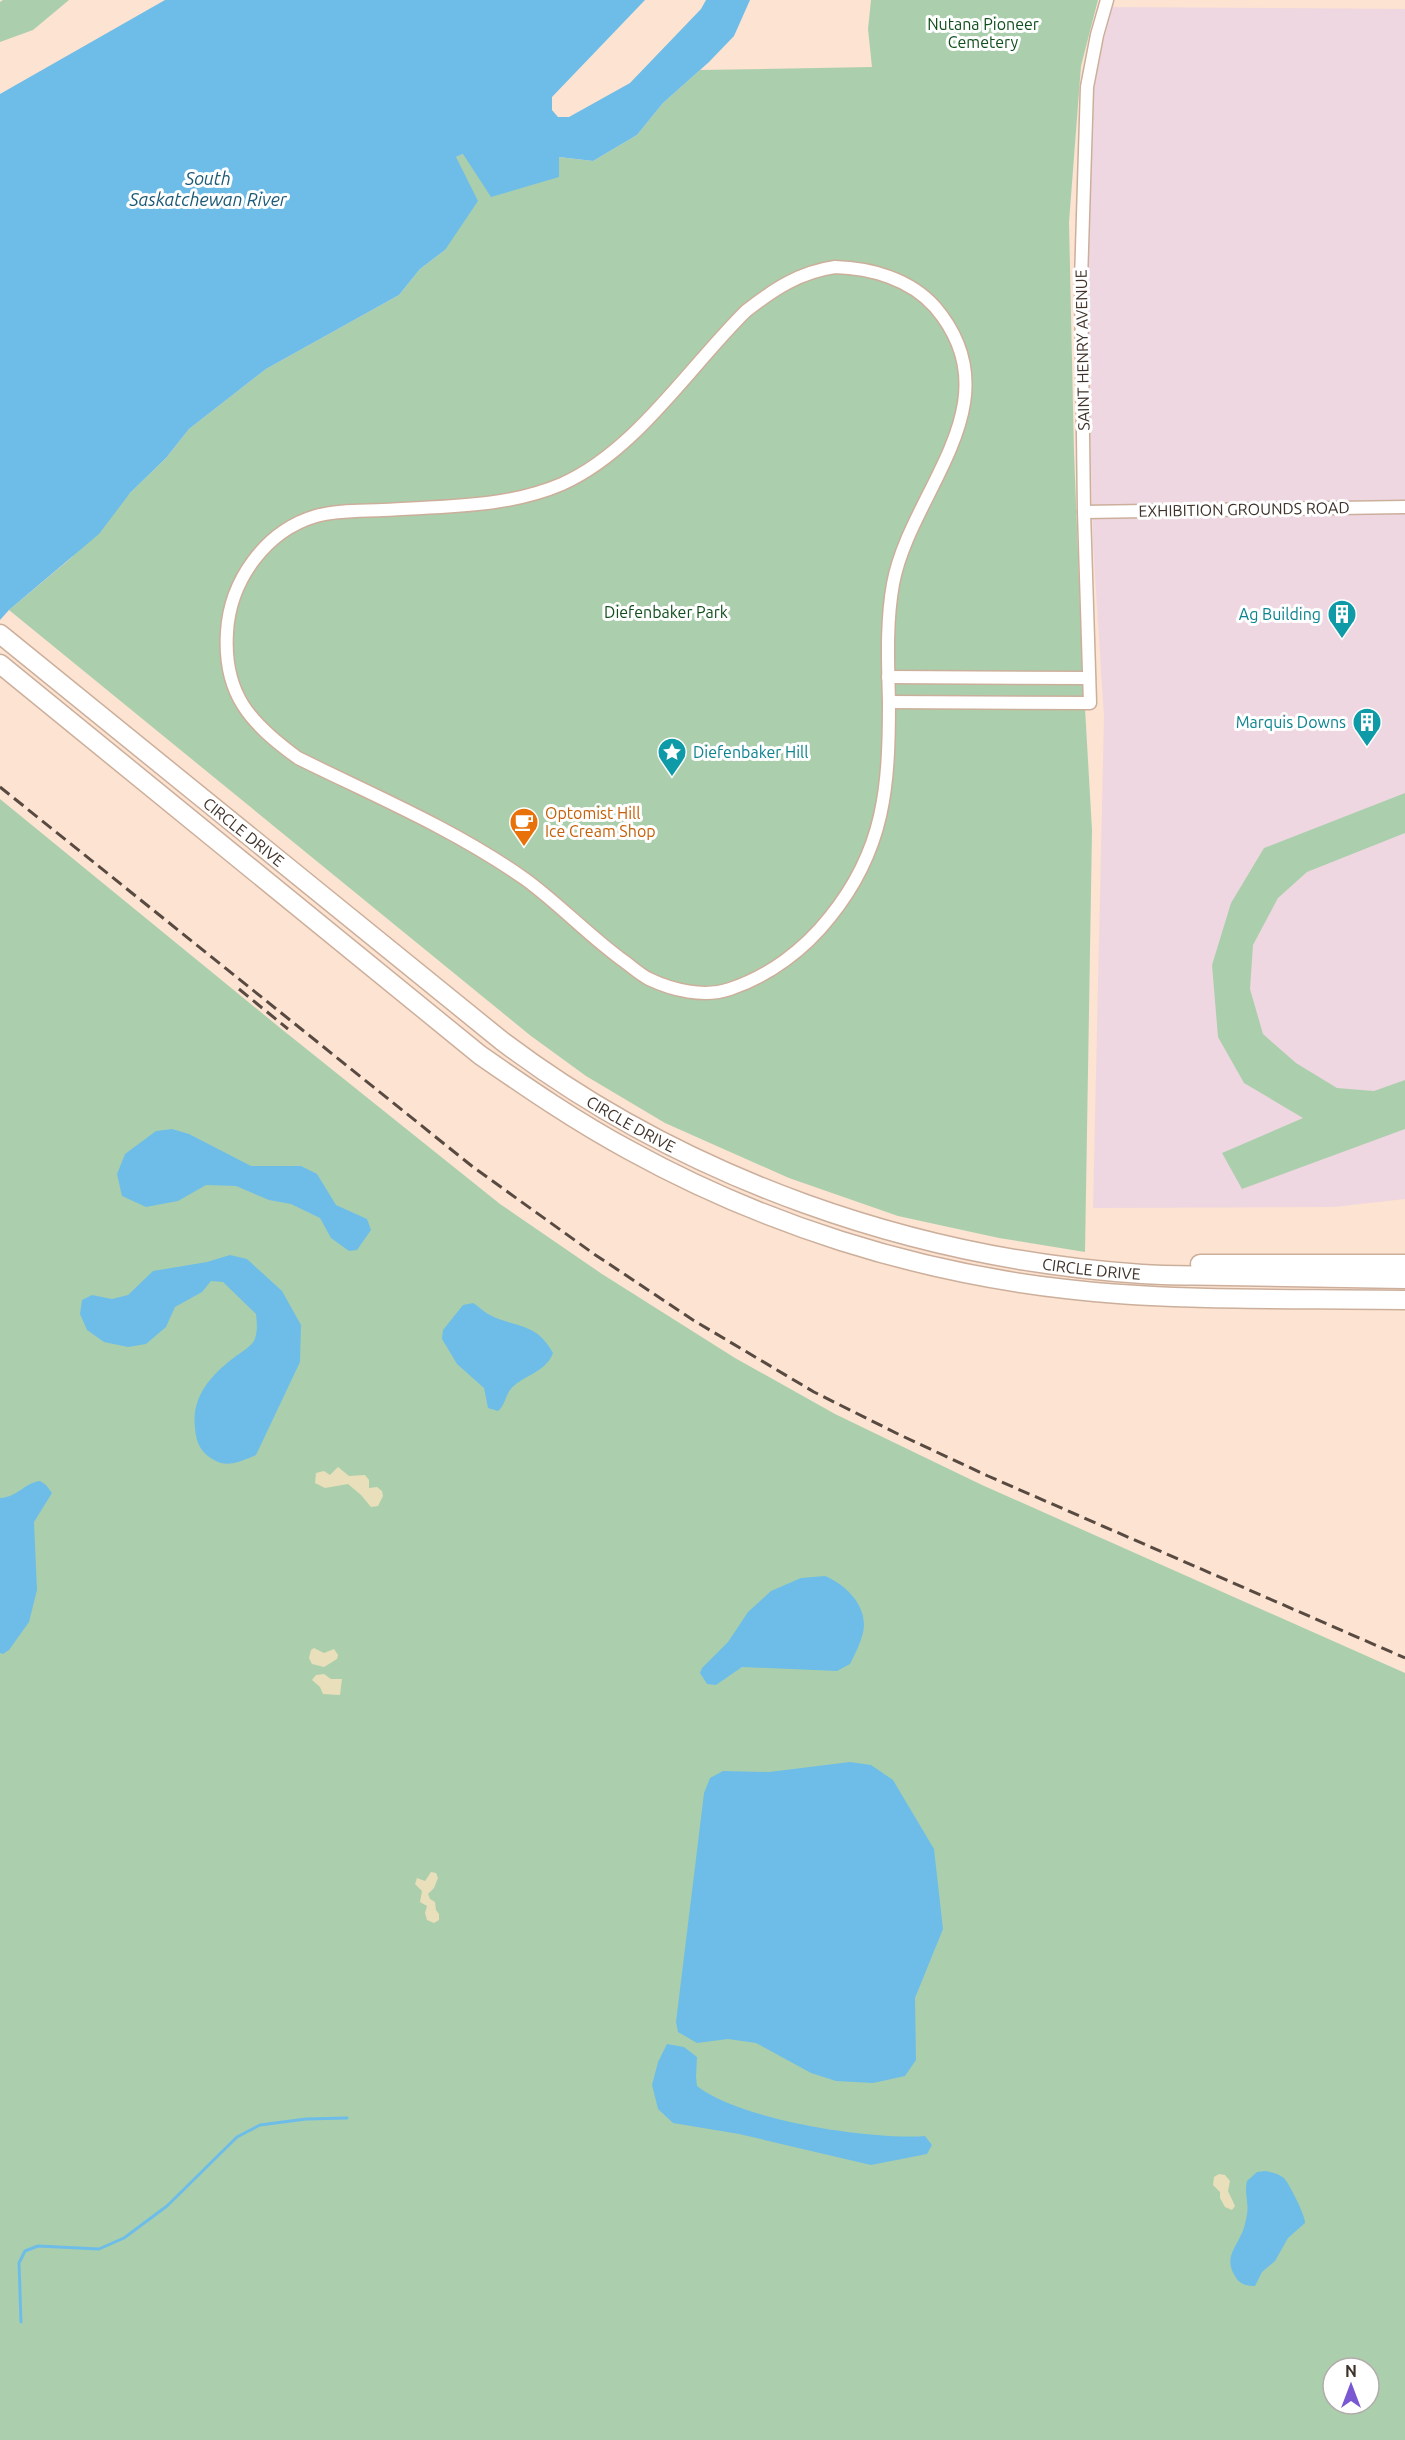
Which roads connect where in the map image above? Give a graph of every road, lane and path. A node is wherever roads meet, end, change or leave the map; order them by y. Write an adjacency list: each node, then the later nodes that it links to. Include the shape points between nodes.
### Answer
1 (1107, 0): 3 (street, SAINT HENRY AVENUE, via 1087,87 1081,280)
2 (1405, 507): 3 (street, EXHIBITION GROUNDS ROAD)
3 (1084, 512): 7 (street, SAINT HENRY AVENUE)
4 (0, 634): 9 (highway, CIRCLE DRIVE, via 502,1041 616,1118 676,1149 837,1215)
5 (0, 664): 12 (highway, CIRCLE DRIVE, via 480,1055 540,1097 674,1173 748,1208 848,1244 1009,1281 1124,1294)
6 (888, 677): 7 (street); 8 (street); 8 (street, via 889,605 896,570 953,445 963,416 965,389 954,336 927,298 902,282 857,268 816,270 768,294 727,329 624,443 563,484 506,501 314,517 265,547 241,579 228,616 228,674 255,723 275,742 298,758 461,837 527,880 645,977 674,989 726,990 768,971 801,948 844,900 879,828 888,759)
7 (1089, 678): 8 (street, SAINT HENRY AVENUE, via 1090,703)
8 (889, 702)
9 (969, 1249): 10 (highway, via 990,1247 1135,1263); 11 (highway, CIRCLE DRIVE, via 1005,1258 1143,1274)
10 (1405, 1264)
11 (1405, 1279)
12 (1304, 1298): 13 (highway, CIRCLE DRIVE); 14 (highway, via 1322,1304)
13 (1405, 1300)
14 (1405, 1308)

